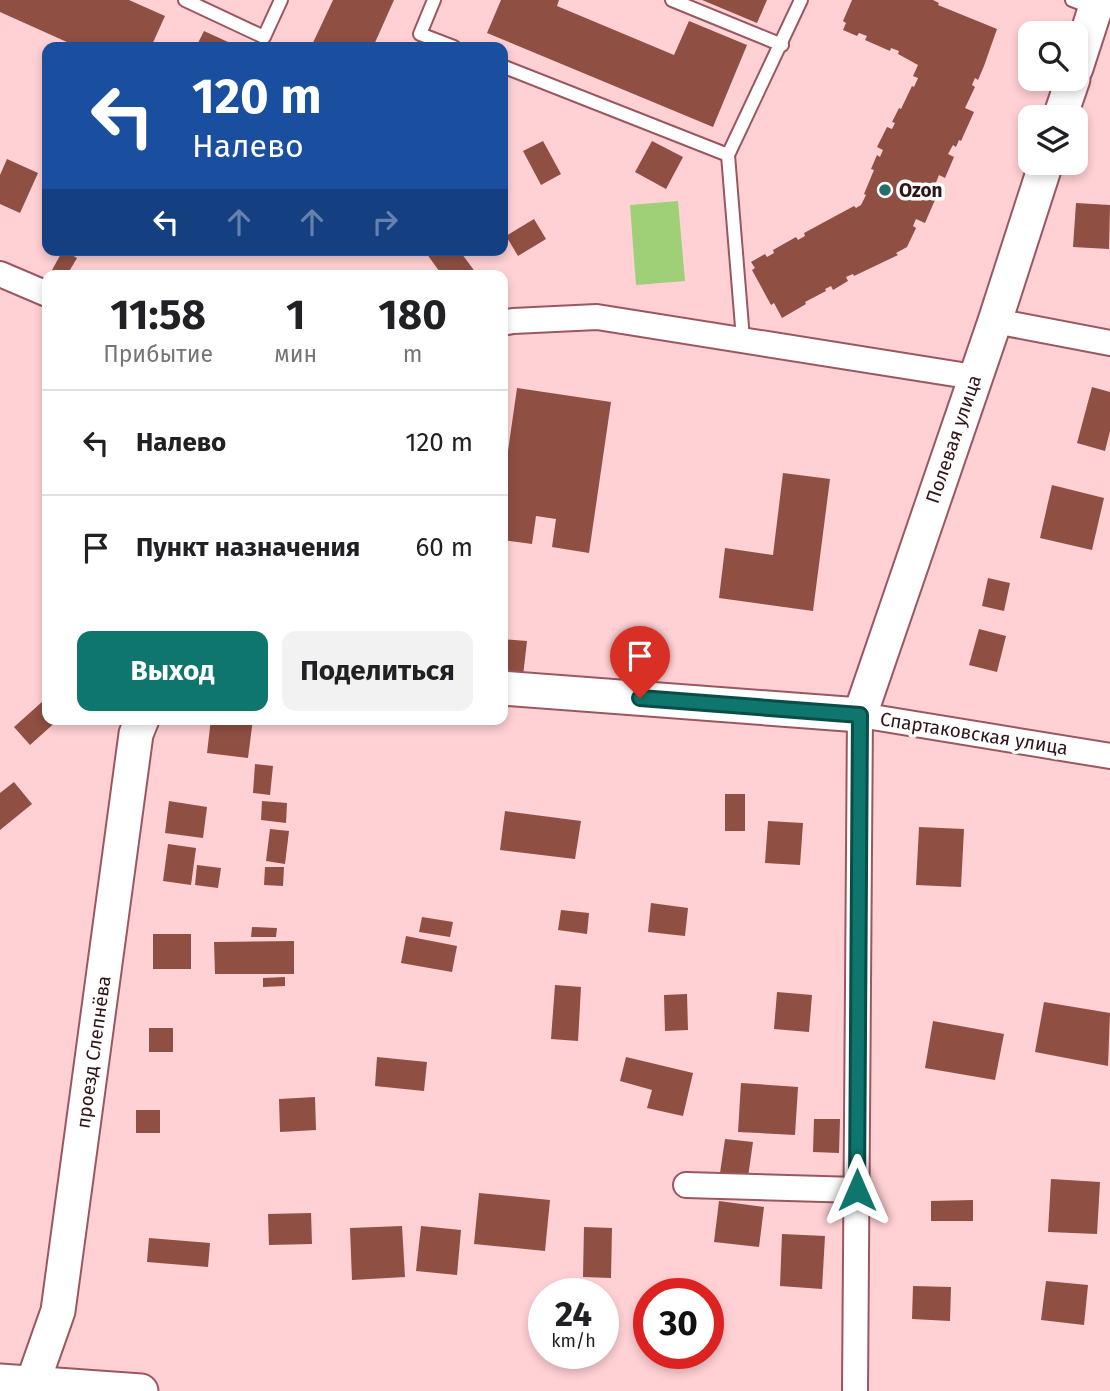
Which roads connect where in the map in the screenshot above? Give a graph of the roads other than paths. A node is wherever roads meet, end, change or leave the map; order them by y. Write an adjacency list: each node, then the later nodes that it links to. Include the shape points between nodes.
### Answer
1 (185, 0): 2 (lane, via 264,37)
2 (281, 0)
3 (434, 0): 8 (lane, via 420,34)
4 (672, 0): 9 (lane)
5 (801, 0): 9 (lane)
6 (1088, 3): 7 (street)
7 (1085, 21)
8 (441, 42)
9 (782, 45): 11 (lane)
10 (508, 68): 11 (lane)
11 (728, 155): 17 (lane)
12 (1042, 175): 15 (street, Полевая улица)
13 (0, 274): 14 (street)
14 (42, 292)
15 (995, 321): 18 (street); 19 (street, Полевая улица)
16 (508, 322): 17 (street, via 597,317)
17 (743, 339): 19 (street)
18 (1110, 343)
19 (974, 377): 21 (street, Полевая улица)
20 (508, 688): 21 (street, Спартаковская улица)
21 (860, 715): 23 (street, Спартаковская улица); 25 (street)
22 (140, 725): 27 (street, проезд Слепнёва, via 58,1311)
23 (1110, 756)
24 (686, 1185): 25 (street)
25 (857, 1190): 29 (street)
26 (0, 1381): 27 (street)
27 (33, 1382): 28 (street)
28 (141, 1391)
29 (855, 1391)

